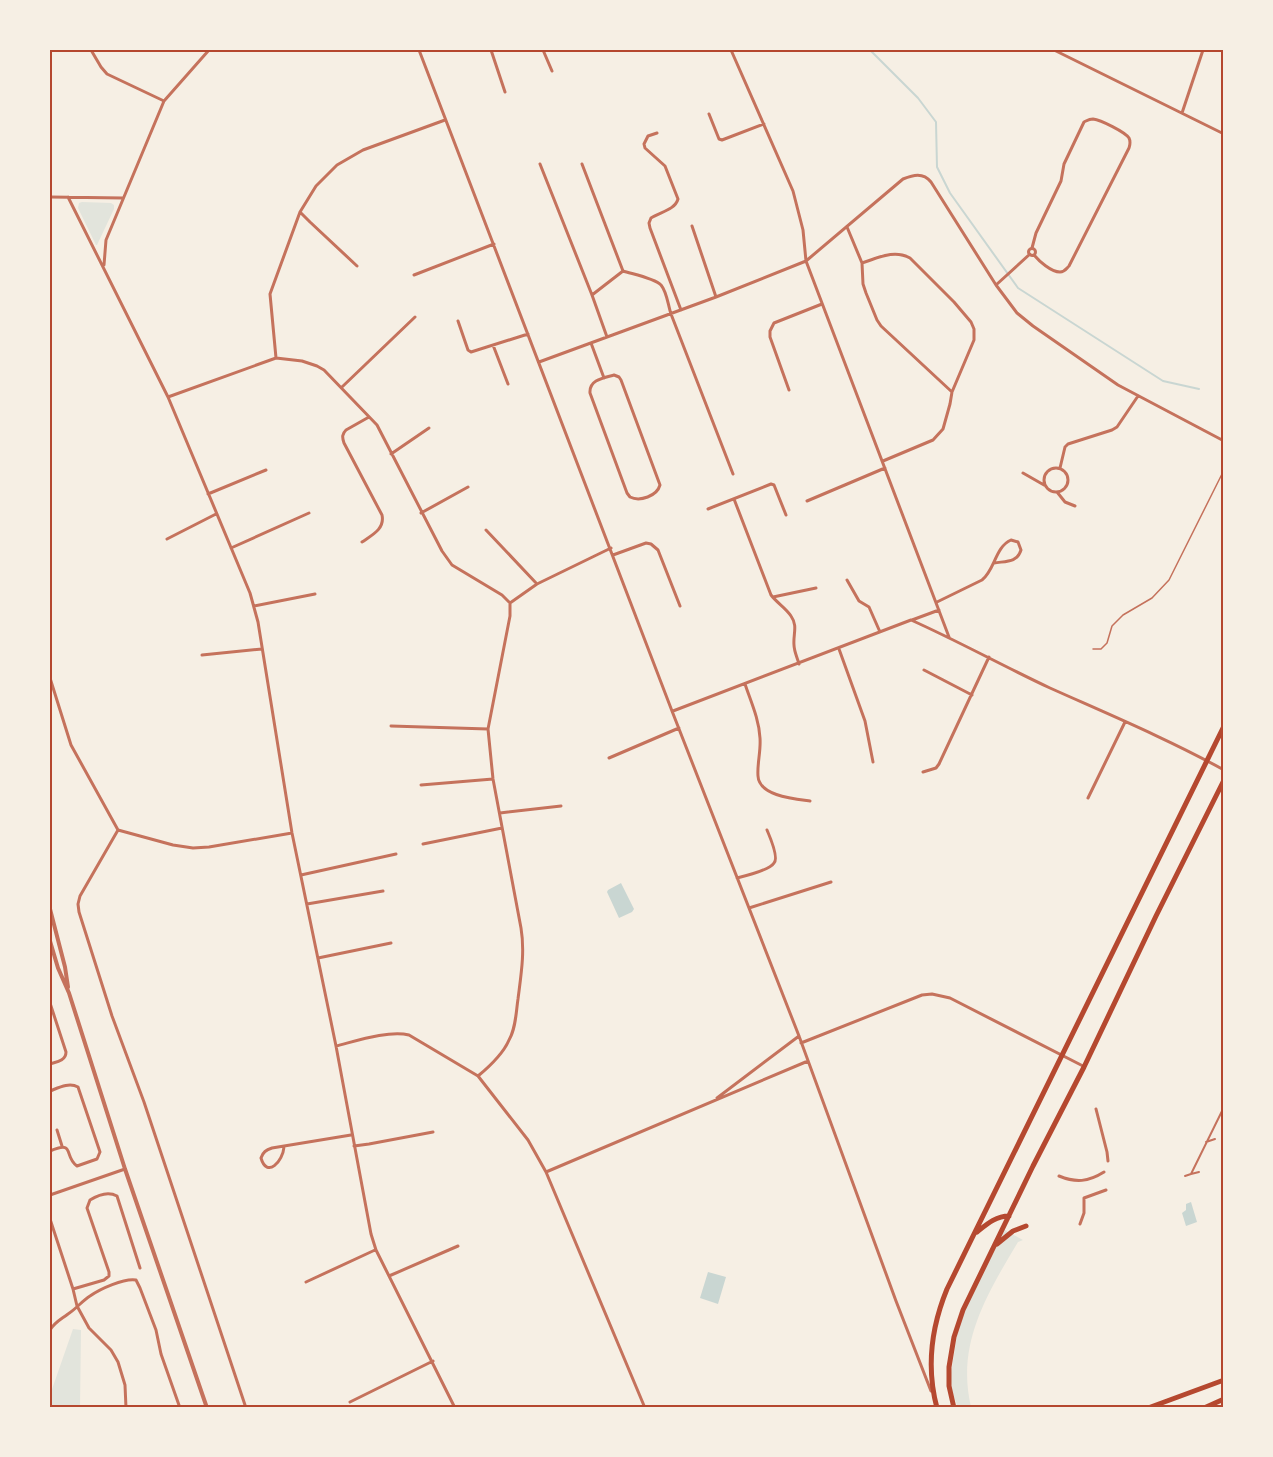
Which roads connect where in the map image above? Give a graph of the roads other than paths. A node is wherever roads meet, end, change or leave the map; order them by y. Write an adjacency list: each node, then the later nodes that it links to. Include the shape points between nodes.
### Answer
1 (91, 50): 11 (street, via 107,74)
2 (209, 50): 11 (street)
3 (419, 50): 14 (street)
4 (491, 50): 10 (street)
5 (543, 50): 9 (street)
6 (731, 50): 15 (street)
7 (1054, 50): 12 (street)
8 (1203, 50): 12 (street)
9 (552, 71)
10 (505, 92)
11 (164, 100): 22 (street)
12 (1182, 113): 17 (street)
13 (709, 114): 15 (street, via 722,141)
14 (445, 120): 23 (street, via 348,158 316,186); 26 (street)
15 (764, 124): 28 (street, via 796,198)
16 (657, 133): 38 (street, via 648,136 645,148 665,166 678,203 651,218 650,228)
17 (1224, 134)
18 (540, 164): 35 (street)
19 (582, 164): 32 (street)
20 (50, 197): 21 (street)
21 (68, 197): 22 (street); 31 (street)
22 (123, 198): 31 (street, via 106,240)
23 (300, 212): 30 (street); 46 (street, via 270,294)
24 (692, 226): 36 (street)
25 (847, 227): 28 (street); 29 (street); 34 (street, via 903,179 926,177)
26 (494, 244): 33 (street); 42 (street)
27 (1032, 255): 27 (street, via 1058,272 1069,266 1127,153 1127,136 1095,120 1084,122 1029,250); 34 (street)
28 (806, 261): 36 (street); 37 (street)
29 (862, 262): 52 (street, via 863,284 881,326); 52 (street, via 892,254 905,255 972,324 975,340)
30 (357, 266)
31 (104, 267): 54 (street)
32 (622, 271): 35 (street); 39 (street, via 660,284)
33 (414, 275)
34 (996, 285): 53 (street, via 1017,313 1033,326)
35 (592, 295): 43 (street)
36 (716, 297): 38 (street)
37 (822, 304): 51 (street, via 771,327 770,337); 59 (street)
38 (681, 310): 39 (street)
39 (671, 314): 43 (street); 65 (street)
40 (415, 317): 50 (street)
41 (458, 321): 45 (street, via 469,352)
42 (528, 334): 45 (street); 47 (street)
43 (607, 337): 44 (street)
44 (591, 343): 47 (street); 48 (street)
45 (493, 345): 49 (street)
46 (276, 358): 50 (street, via 317,366); 54 (street)
47 (539, 362): 82 (street)
48 (604, 378): 48 (street, via 614,375 621,380 659,480 656,493 638,500 627,493 590,393 590,386)
49 (508, 384)
50 (342, 387): 55 (street)
51 (789, 390)
52 (952, 392): 59 (street, via 946,421 938,436)
53 (1138, 396): 57 (street); 61 (street, via 1117,427 1068,444)
54 (168, 397): 69 (street)
55 (369, 417): 58 (street); 80 (street, via 346,430 342,438 382,515 382,526)
56 (429, 428): 58 (street)
57 (1224, 441)
58 (392, 454): 75 (street)
59 (882, 461): 60 (street)
60 (885, 468): 71 (street); 90 (street)
61 (1060, 468): 66 (street, via 1047,472); 68 (street, via 1068,481 1066,488)
62 (266, 470): 69 (street)
63 (1224, 470): 100 (lane, via 1169,580 1152,598 1112,626 1101,649)
64 (1023, 473): 66 (street)
65 (733, 474)
66 (1046, 486): 68 (street)
67 (468, 487): 75 (street)
68 (1057, 492): 72 (street)
69 (208, 494): 76 (street)
70 (734, 500): 73 (street); 77 (street, via 774,485); 89 (street)
71 (807, 501)
72 (1075, 506)
73 (708, 509)
74 (309, 513): 81 (street)
75 (421, 513): 91 (street, via 452,565)
76 (216, 514): 79 (street); 81 (street)
77 (786, 515)
78 (486, 530): 86 (street)
79 (167, 539)
80 (362, 542)
81 (231, 548): 92 (street)
82 (611, 548): 83 (street); 86 (street)
83 (613, 555): 93 (street, via 651,544 658,550); 108 (street)
84 (994, 563): 84 (street, via 1018,558 1018,542 1006,542); 90 (street, via 982,580)
85 (847, 580): 96 (street, via 859,601 870,608)
86 (537, 584): 91 (street)
87 (816, 588): 89 (street)
88 (315, 594): 92 (street)
89 (773, 597): 103 (street, via 794,622 794,647)
90 (936, 602): 94 (street)
91 (510, 603): 113 (street)
92 (254, 606): 99 (street)
93 (680, 606)
94 (939, 610): 95 (street); 97 (street)
95 (911, 620): 96 (street); 97 (street)
96 (880, 632): 98 (street)
97 (949, 637): 102 (street)
98 (839, 648): 103 (street); 116 (street, via 865,722)
99 (262, 649): 101 (street); 129 (street)
100 (1093, 649)
101 (202, 655)
102 (989, 657): 107 (street); 109 (street)
103 (799, 663): 106 (street)
104 (924, 670): 107 (street)
105 (50, 678): 127 (street, via 71,745)
106 (745, 684): 108 (street); 123 (street, via 758,721 760,784 781,796)
107 (972, 695): 118 (street, via 939,764)
108 (672, 711): 112 (street)
109 (1125, 722): 115 (street); 122 (street)
110 (391, 726): 113 (street)
111 (1224, 726): 115 (main road)
112 (679, 728): 114 (street); 133 (street)
113 (488, 729): 119 (street)
114 (609, 758)
115 (1207, 760): 117 (street); 148 (main road)
116 (873, 762)
117 (1224, 770)
118 (923, 772)
119 (493, 779): 121 (street); 125 (street)
120 (1224, 780): 151 (main road)
121 (421, 785)
122 (1088, 798)
123 (810, 801)
124 (561, 806): 125 (street)
125 (500, 813): 126 (street)
126 (502, 828): 130 (street); 152 (street, via 521,928 523,961 512,1035)
127 (118, 830): 129 (street, via 193,848); 198 (street, via 80,896 79,912)
128 (767, 830): 133 (street, via 776,862)
129 (292, 833): 132 (street)
130 (423, 844)
131 (396, 854): 132 (street)
132 (301, 875): 136 (street)
133 (737, 878): 137 (street)
134 (831, 882): 137 (street)
135 (383, 891): 136 (street)
136 (307, 904): 141 (street)
137 (749, 908): 145 (street)
138 (50, 909): 142 (street)
139 (50, 941): 142 (street)
140 (391, 943): 141 (street)
141 (318, 958): 147 (street)
142 (69, 993): 167 (street)
143 (50, 1003): 144 (street)
144 (50, 1009): 150 (street, via 66,1055)
145 (799, 1036): 146 (street); 154 (street)
146 (801, 1042): 148 (street, via 932,994 950,998); 149 (street)
147 (336, 1046): 152 (street, via 401,1033); 159 (street)
148 (1062, 1056): 151 (street); 180 (main road)
149 (808, 1061): 154 (street); 194 (street)
150 (50, 1064)
151 (1084, 1067): 176 (main road)
152 (478, 1076): 168 (street, via 528,1140)
153 (50, 1091): 162 (street, via 68,1085 78,1088 100,1152 97,1159 77,1166)
154 (713, 1101): 168 (street)
155 (1096, 1109): 166 (street)
156 (1223, 1110): 161 (street)
157 (57, 1130): 162 (street)
158 (433, 1132): 163 (street)
159 (351, 1135): 163 (street); 164 (street)
160 (1215, 1139): 161 (street)
161 (1206, 1142): 171 (street)
162 (62, 1146): 165 (street)
163 (354, 1146): 183 (street)
164 (284, 1147): 164 (street, via 279,1163 272,1167 263,1165 263,1152)
165 (50, 1151)
166 (1108, 1161)
167 (124, 1169): 175 (street); 197 (street)
168 (546, 1172): 200 (street)
169 (1104, 1172): 172 (street, via 1077,1181)
170 (1199, 1172): 171 (street)
171 (1191, 1174): 173 (street)
172 (1059, 1176)
173 (1185, 1176)
174 (1106, 1190): 178 (street, via 1084,1198)
175 (50, 1195)
176 (1009, 1216): 180 (main road, via 995,1219); 182 (main road)
177 (50, 1219): 187 (street)
178 (1080, 1224)
179 (1026, 1226): 182 (main road, via 1012,1231)
180 (974, 1234): 194 (main road, via 935,1324 931,1365)
181 (458, 1246): 185 (street)
182 (992, 1249): 201 (main road, via 958,1322 949,1386)
183 (376, 1250): 185 (street); 186 (street)
184 (140, 1268): 187 (street, via 117,1196 110,1193 94,1197 87,1208 109,1276)
185 (389, 1276): 190 (street)
186 (306, 1282)
187 (73, 1289): 188 (street)
188 (77, 1306): 189 (street); 195 (street, via 92,1332 114,1354 125,1385); 196 (street, via 101,1290 131,1279 138,1282)
189 (50, 1330)
190 (433, 1361): 193 (street); 199 (street)
191 (1224, 1380): 202 (main road)
192 (1222, 1400): 203 (main road)
193 (350, 1402)
194 (936, 1404)
195 (126, 1407)
196 (180, 1407)
197 (207, 1407)
198 (246, 1407)
199 (455, 1407)
200 (645, 1407)
201 (956, 1407)
202 (1148, 1407)
203 (1204, 1407)

